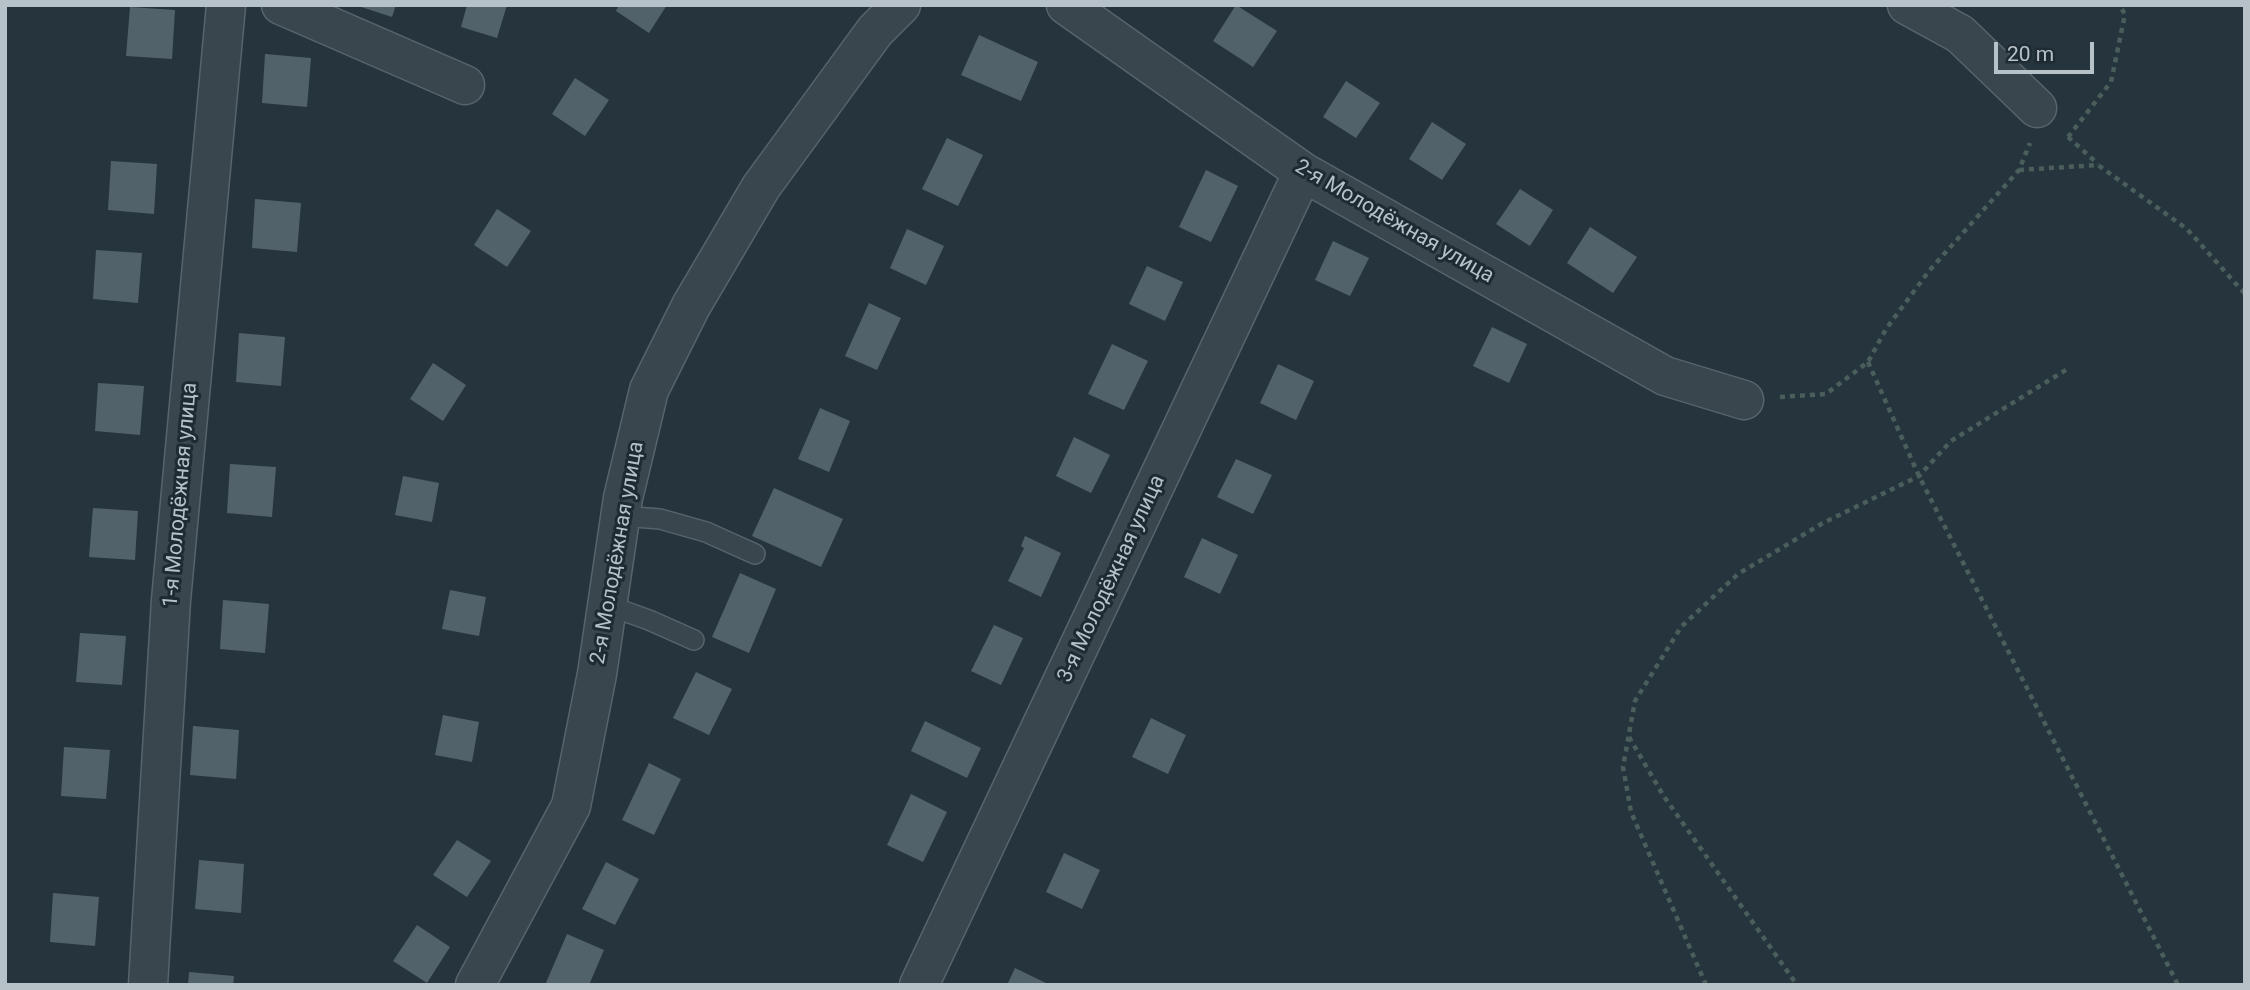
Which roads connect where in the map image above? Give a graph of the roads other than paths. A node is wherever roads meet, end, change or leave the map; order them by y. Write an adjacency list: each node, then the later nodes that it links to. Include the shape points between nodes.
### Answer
1 (226, 5): 14 (street, 1-я Молодёжная улица, via 171,600)
2 (281, 5): 6 (street)
3 (901, 5): 10 (street, 2-я Молодёжная улица, via 875,31 761,187 691,306 649,390)
4 (1066, 5): 8 (street, 2-я Молодёжная улица)
5 (1907, 5): 7 (street, via 1960,34)
6 (465, 85)
7 (2037, 108)
8 (1303, 172): 9 (street, 2-я Молодёжная улица, via 1665,376); 16 (street, 3-я Молодёжная улица)
9 (1744, 400)
10 (621, 516): 11 (lane, via 660,519 706,532); 12 (street, 2-я Молодёжная улица)
11 (755, 554)
12 (607, 606): 13 (lane); 15 (street, 2-я Молодёжная улица, via 571,806)
13 (694, 640)
14 (148, 985)
15 (475, 985)
16 (919, 985)

